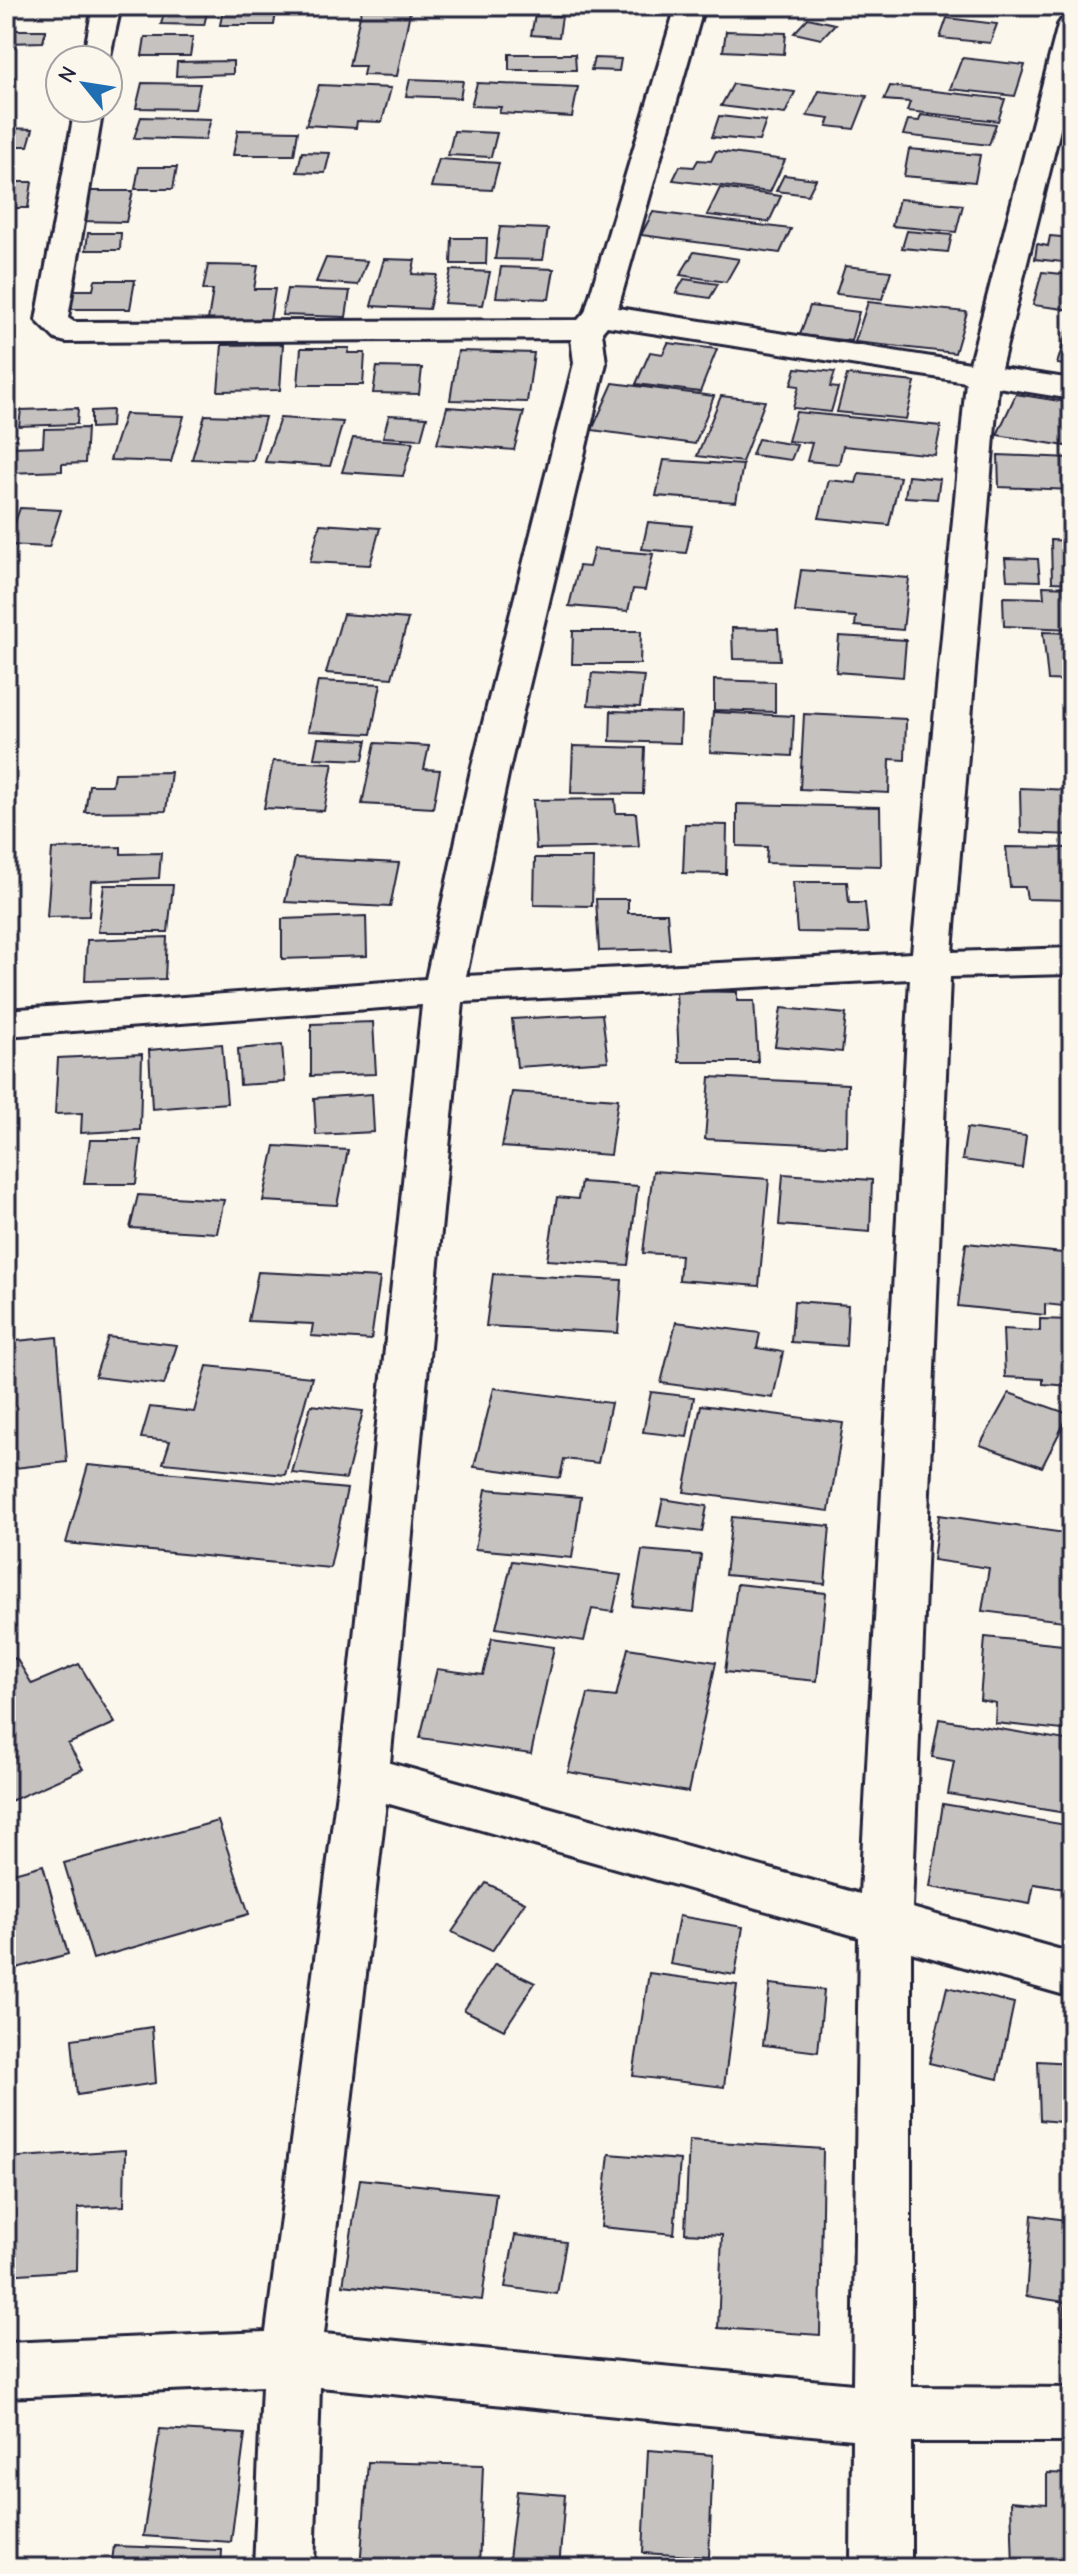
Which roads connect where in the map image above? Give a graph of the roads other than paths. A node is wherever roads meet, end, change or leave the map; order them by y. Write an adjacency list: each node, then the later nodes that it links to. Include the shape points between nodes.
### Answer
1 (107, 6): 4 (street)
2 (690, 6): 6 (street)
3 (1072, 25): 7 (street)
4 (100, 44)
5 (86, 124): 6 (street, via 52,320 66,332 505,328)
6 (593, 322): 7 (street); 11 (street, via 590,363 490,770)
7 (983, 374): 8 (street); 10 (street)
8 (1072, 389)
9 (1072, 961): 10 (street)
10 (931, 964): 11 (street); 14 (street)
11 (444, 988): 12 (street); 13 (street)
12 (6, 1023)
13 (364, 1776): 14 (street); 16 (street)
14 (885, 1921): 15 (street); 18 (street)
15 (1072, 1975)
16 (292, 2358): 17 (street); 18 (street); 20 (street)
17 (6, 2370)
18 (882, 2414): 19 (street); 21 (street)
19 (1072, 2415)
20 (284, 2568)
21 (881, 2568)

